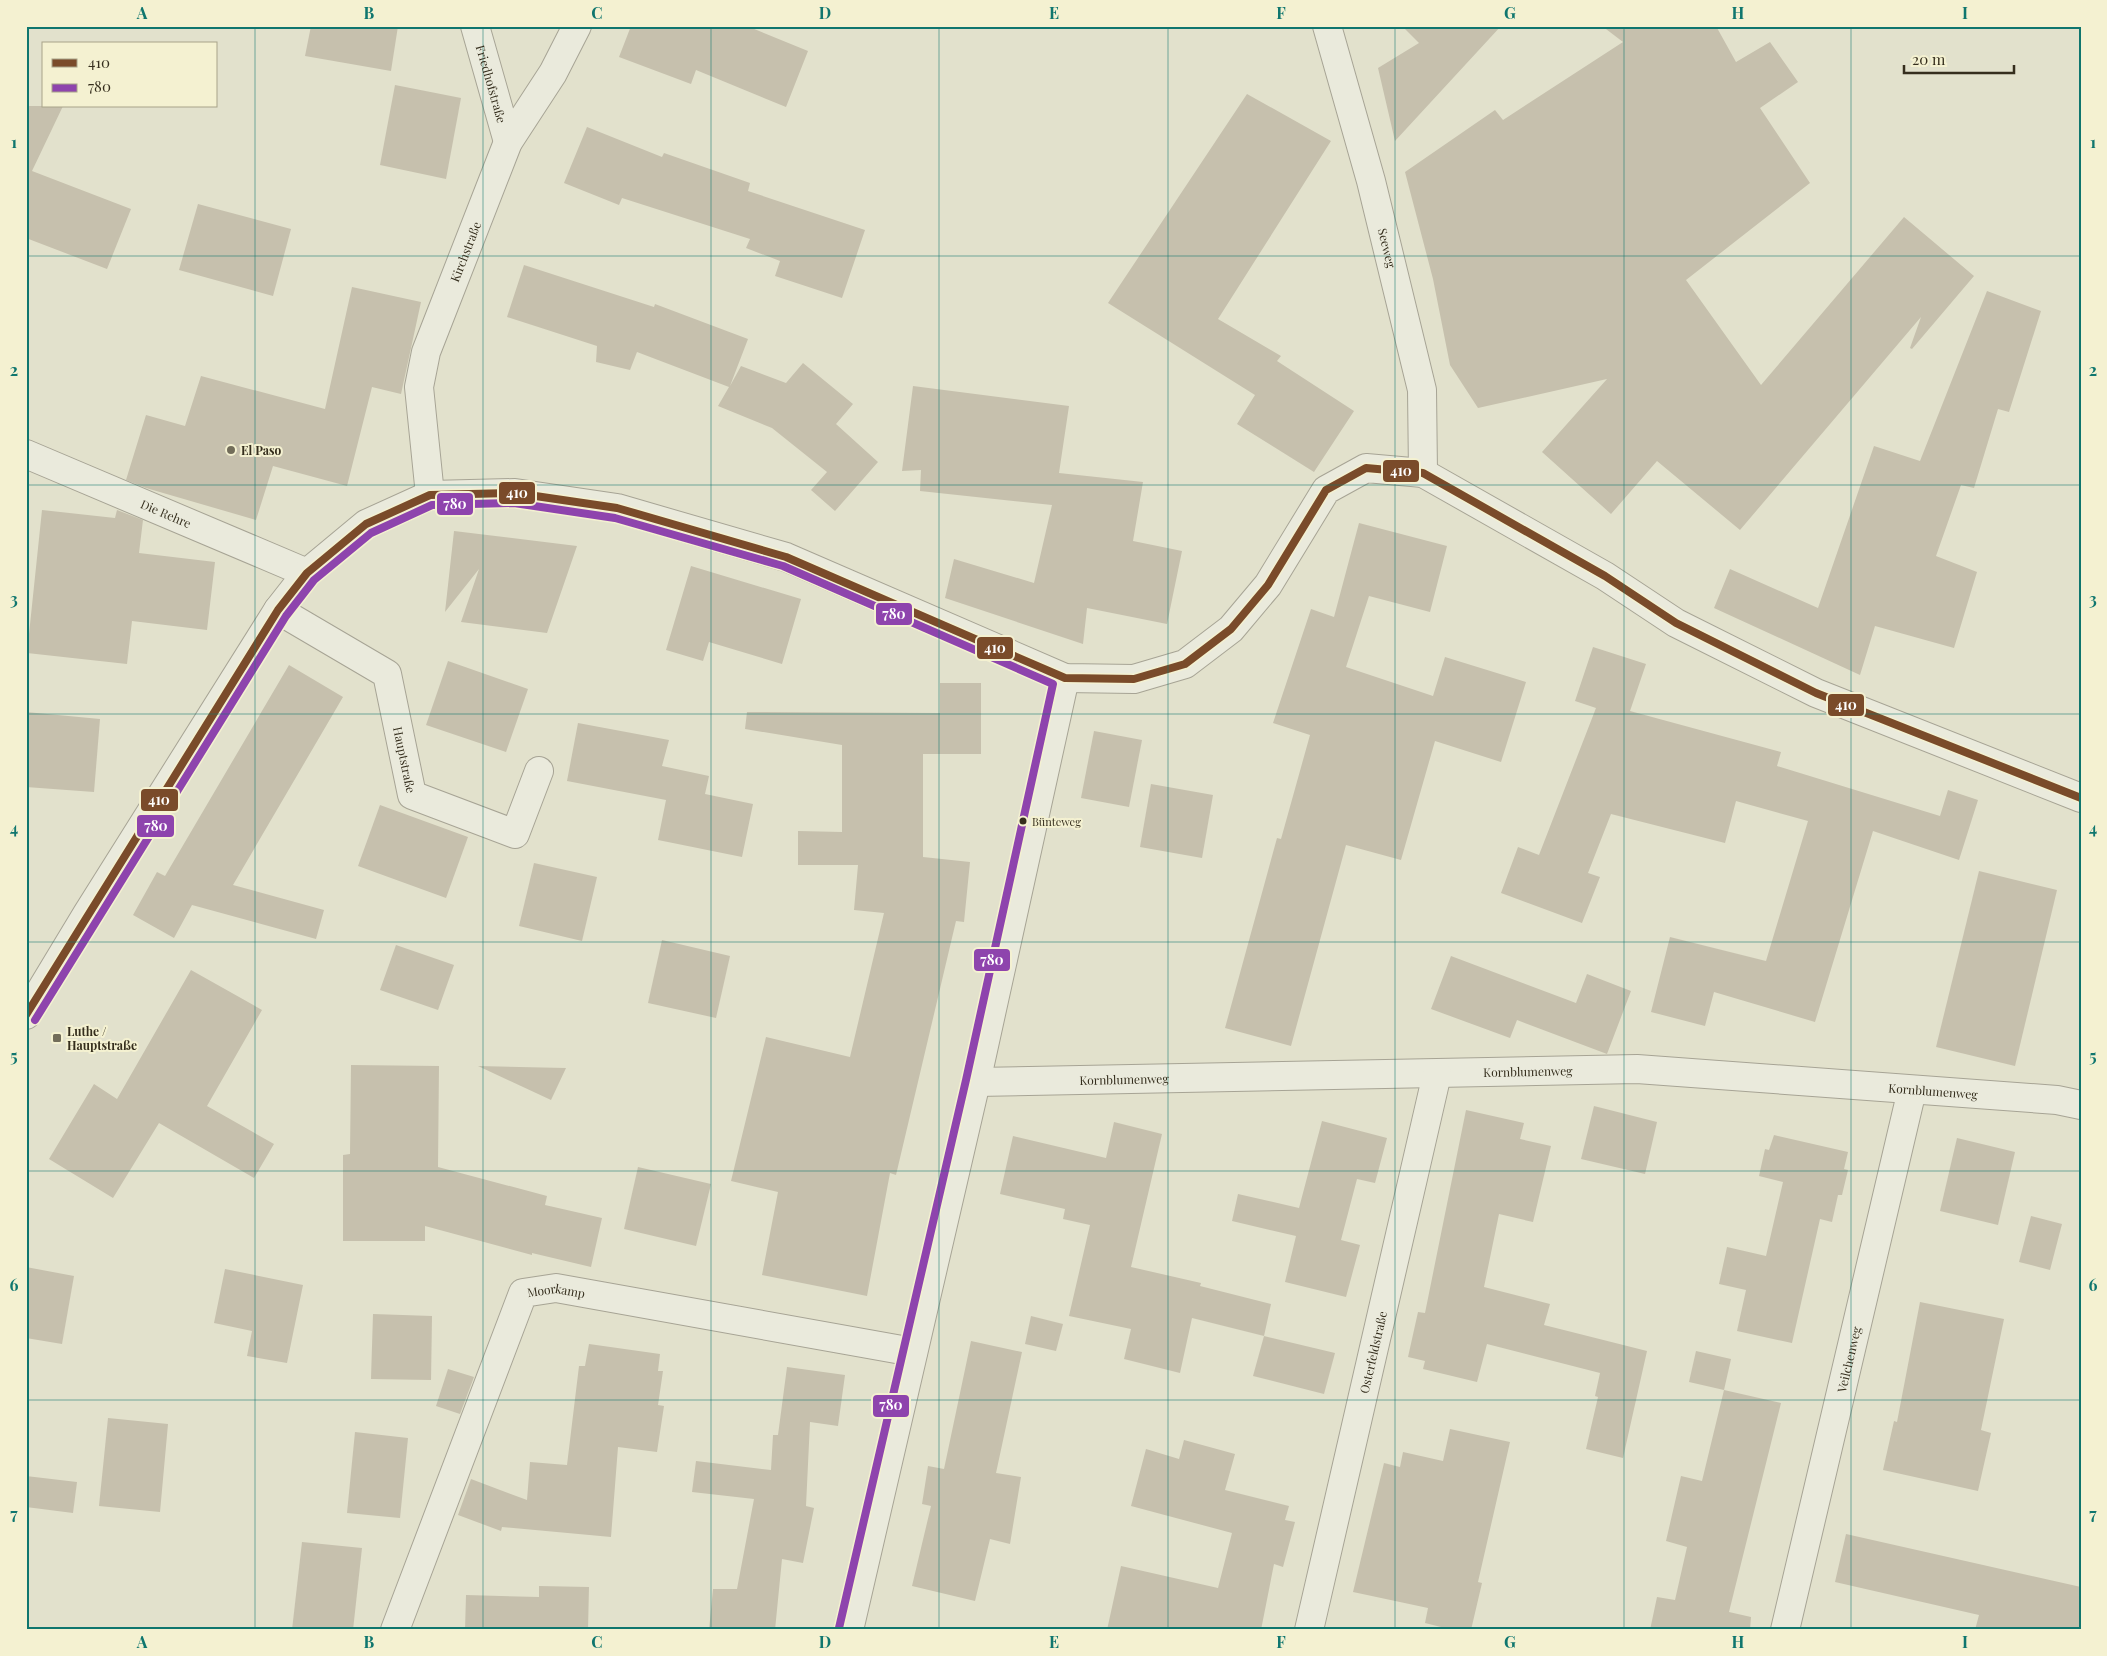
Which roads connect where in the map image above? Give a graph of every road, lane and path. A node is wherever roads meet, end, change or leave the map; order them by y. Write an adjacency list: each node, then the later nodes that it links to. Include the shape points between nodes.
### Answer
1 (475, 26): 4 (street, Friedhofstraße)
2 (576, 26): 4 (street, Kirchstraße, via 553,74)
3 (1327, 26): 6 (street, Seeweg, via 1371,182 1422,390)
4 (508, 142): 7 (street, Kirchstraße, via 426,352 419,388)
5 (26, 454): 8 (street, Die Rehre)
6 (1423, 473): 10 (street, via 1366,468 1326,490 1268,585 1231,629 1185,664 1134,679); 12 (street, via 1605,576 1676,623 1816,693)
7 (430, 495): 8 (street, via 366,524); 10 (street, via 515,493 618,508 786,557)
8 (307, 573): 9 (street)
9 (278, 610): 11 (street, Hauptstraße, via 387,674 412,795 515,834); 13 (street)
10 (1065, 678): 15 (street)
11 (539, 771)
12 (2081, 798)
13 (26, 1015)
14 (1438, 1074): 15 (street, Kornblumenweg); 16 (street, Kornblumenweg, via 1637,1069); 21 (street, Osterfeldstraße)
15 (976, 1082): 18 (street)
16 (1912, 1090): 17 (street, Kornblumenweg, via 2057,1100); 22 (street, Veilchenweg)
17 (2081, 1105)
18 (913, 1352): 19 (street, Moorkamp, via 556,1288 523,1293); 20 (street)
19 (395, 1630)
20 (849, 1630)
21 (1309, 1630)
22 (1785, 1630)

